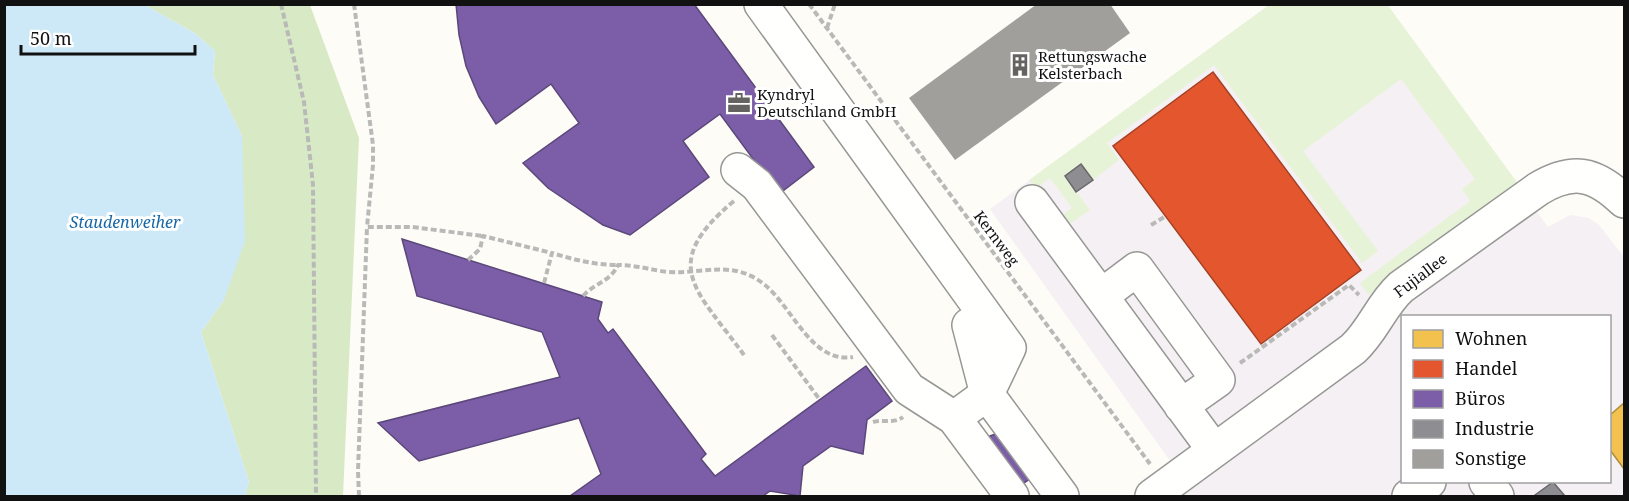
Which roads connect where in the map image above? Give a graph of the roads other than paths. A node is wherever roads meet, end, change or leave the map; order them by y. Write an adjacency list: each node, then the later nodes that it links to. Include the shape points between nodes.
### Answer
1 (760, 4): 7 (street, via 1009,348)
2 (747, 178): 9 (street, via 909,389)
3 (1624, 201): 10 (street, Fujiallee, via 1598,180 1569,176 1538,189 1401,287 1353,349)
4 (1032, 202): 5 (street)
5 (1101, 296): 8 (street); 8 (street, via 1137,269 1218,380)
6 (969, 325): 7 (street)
7 (987, 394): 9 (street); 15 (street)
8 (1181, 406): 10 (street)
9 (954, 418): 14 (street)
10 (1214, 450): 13 (street, Fujiallee)
11 (1428, 483): 16 (street)
12 (1487, 483): 17 (street)
13 (1159, 491)
14 (1012, 496)
15 (1062, 496)
16 (1409, 496)
17 (1497, 496)

